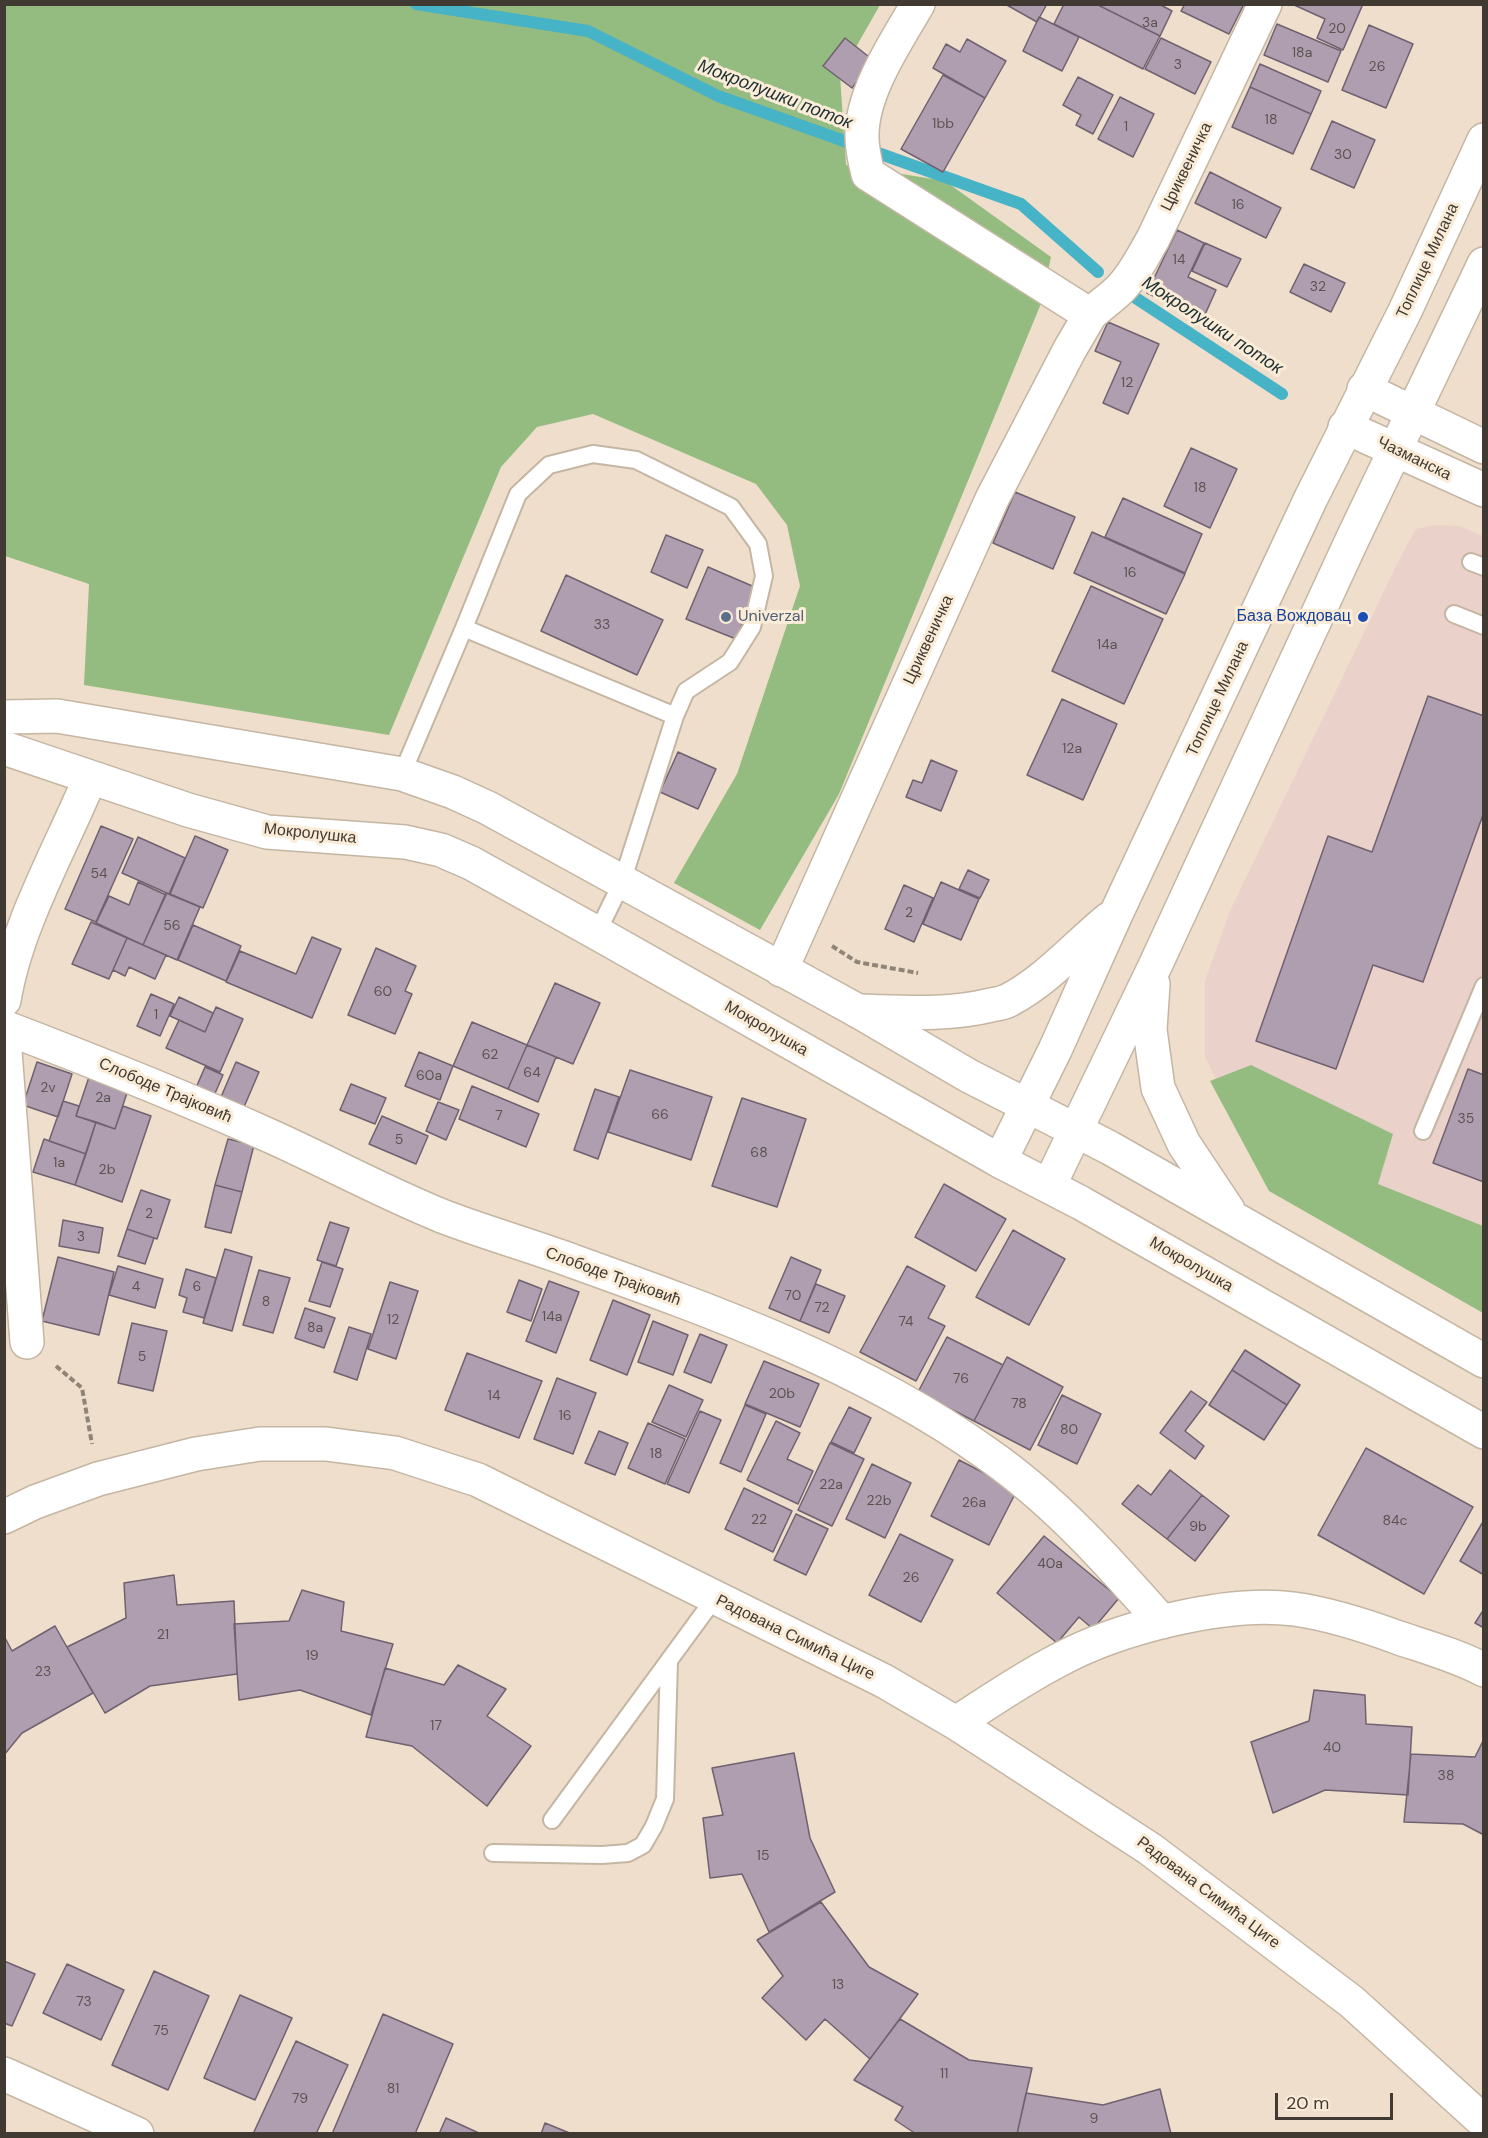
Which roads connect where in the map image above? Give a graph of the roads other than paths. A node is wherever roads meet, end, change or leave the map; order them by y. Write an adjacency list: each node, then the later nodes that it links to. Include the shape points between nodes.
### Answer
1 (918, 4): 5 (street, via 870,95 861,134 868,174)
2 (1265, 4): 5 (street, Цриквеничка, via 1153,239 1121,288)
3 (1484, 140): 6 (street, Топлице Милана)
4 (1484, 264): 7 (street)
5 (1090, 315): 24 (street, Цриквеничка, via 992,499)
6 (1364, 390): 7 (street); 8 (street, Топлице Милана)
7 (1413, 414): 9 (street); 10 (street)
8 (1345, 427): 10 (street, Чазманска); 21 (street, Топлице Милана)
9 (1484, 447)
10 (1397, 449): 11 (street, Чазманска); 23 (street)
11 (1484, 490)
12 (1454, 614): 13 (lane)
13 (1484, 626)
14 (464, 628): 15 (lane); 15 (lane, via 518,494 549,465 593,454 636,460 731,507 758,544 764,576 752,627 730,662 686,691); 18 (lane)
15 (675, 716): 20 (lane)
16 (4, 717): 18 (street, via 57,716)
17 (4, 748): 19 (street, Мокролушка)
18 (402, 774): 20 (street, via 488,808)
19 (90, 778): 22 (street, Мокролушка, via 267,832 405,842 441,850); 26 (street, via 21,936)
20 (622, 882): 22 (lane); 24 (street)
21 (1116, 914): 27 (street, via 1056,968 1007,1001 967,1011); 30 (street, Топлице Милана)
22 (597, 933): 33 (street, Мокролушка)
23 (1155, 966): 31 (street); 35 (street, via 1150,1030 1158,1088 1184,1144)
24 (781, 970): 27 (street)
25 (1484, 986): 32 (lane)
26 (4, 1000)
27 (858, 1011): 30 (street)
28 (4, 1027): 41 (street, Слободе Трајковић, via 152,1084 441,1215 752,1328 856,1374 987,1453 1041,1496 1089,1540)
29 (4, 1038): 36 (street)
30 (1028, 1106): 31 (street); 33 (street, Топлице Милана)
31 (1076, 1130): 34 (street); 35 (street)
32 (1423, 1131)
33 (1000, 1161): 34 (street, Мокролушка)
34 (1049, 1185): 38 (street, Мокролушка)
35 (1232, 1216): 37 (street)
36 (27, 1342)
37 (1484, 1361)
38 (1484, 1432)
39 (4, 1517): 40 (street, Радована Симића Циге, via 98,1479 196,1454 260,1444 326,1444 395,1453 478,1480)
40 (714, 1599): 42 (lane); 44 (street, Радована Симића Циге, via 884,1681)
41 (1162, 1622): 43 (street, via 1239,1607 1291,1608 1328,1614 1372,1628); 44 (street, via 1058,1660)
42 (669, 1661): 45 (lane); 46 (lane, via 664,1799 643,1845 628,1853 610,1854)
43 (1484, 1670)
44 (956, 1723): 48 (street, Радована Симића Циге, via 1159,1856 1352,2002)
45 (552, 1820)
46 (492, 1853)
47 (4, 2074): 49 (street)
48 (1484, 2122)
49 (136, 2133)

